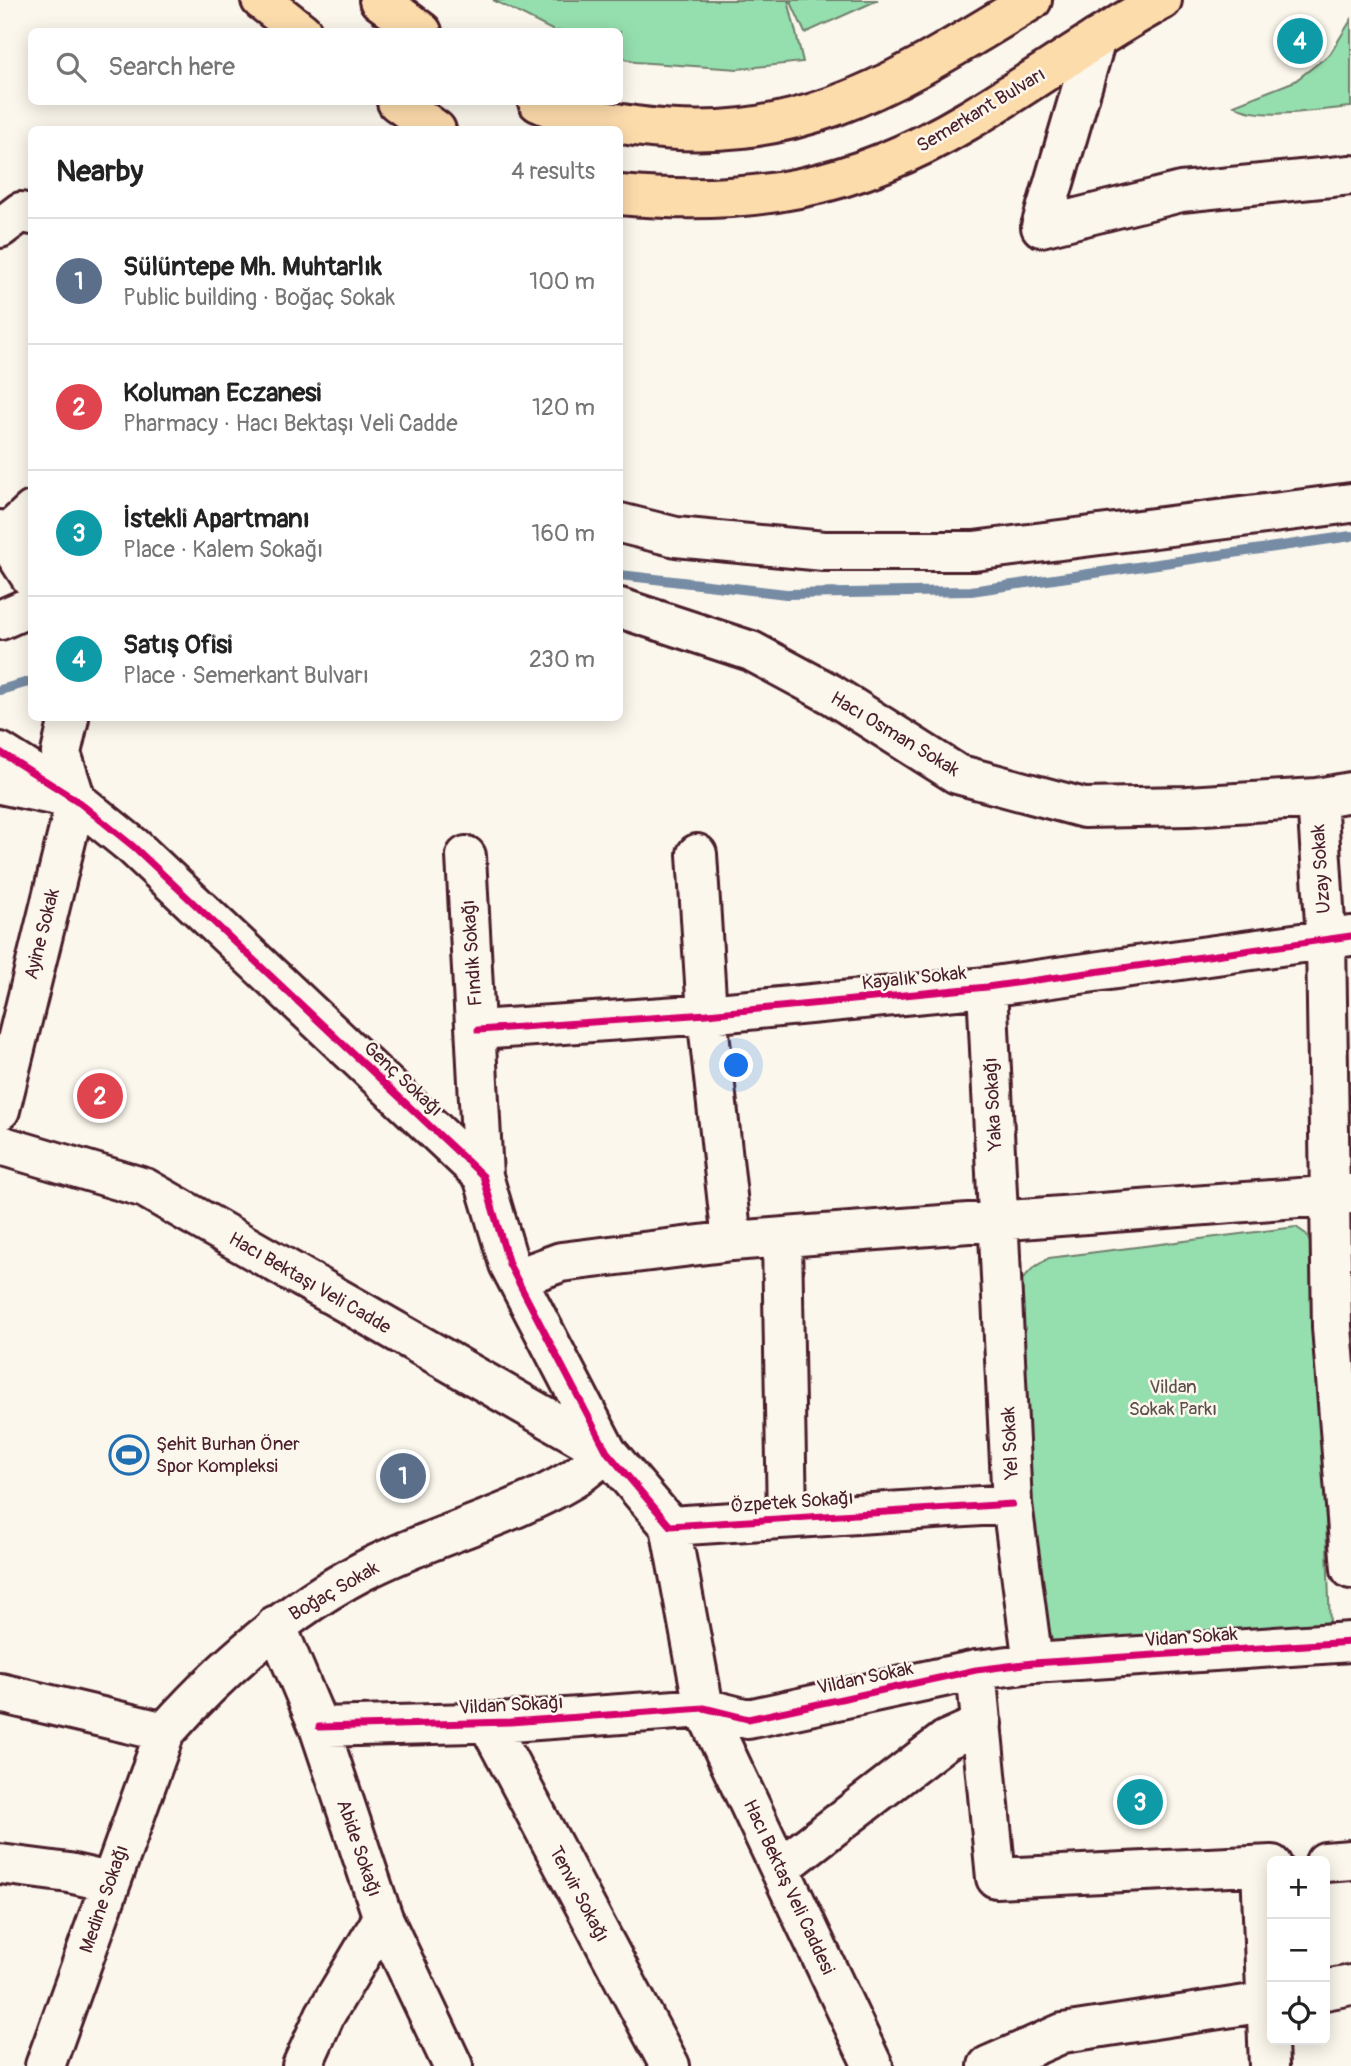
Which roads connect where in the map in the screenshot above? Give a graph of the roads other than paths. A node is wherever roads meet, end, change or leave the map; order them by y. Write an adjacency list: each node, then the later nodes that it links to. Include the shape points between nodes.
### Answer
1 (261, 0): 5 (main road)
2 (379, 0): 6 (main road)
3 (1032, 0): 9 (main road, via 878,90 836,108 777,122 687,131 597,120)
4 (1162, 0): 7 (main road, Semerkant Bulvarı)
5 (297, 28)
6 (417, 28)
7 (1096, 39): 11 (street, via 1041,227 1181,191); 12 (main road, Semerkant Bulvarı, via 967,121 907,153 843,178 788,193 664,199)
8 (401, 105): 10 (main road)
9 (544, 105)
10 (430, 126)
11 (1351, 175)
12 (623, 195)
13 (1351, 503): 14 (street, via 974,551 824,551 676,537)
14 (623, 524)
15 (12, 525): 16 (street)
16 (28, 568)
17 (28, 608): 19 (street)
18 (623, 609): 23 (street, Hacı Osman Sokak, via 751,651 831,694 957,774 1084,808)
19 (0, 620)
20 (68, 721): 24 (street, via 61,753)
21 (0, 752): 24 (street, Genç Sokağı)
22 (0, 784): 24 (street)
23 (1334, 795): 27 (street, Uzay Sokak)
24 (76, 800): 31 (street, Ayine Sokak); 33 (street, Genç Sokağı, via 134,848)
25 (697, 854): 29 (street)
26 (466, 856): 30 (street, Fındık Sokağı)
27 (1338, 937): 28 (street, Kayalık Sokak); 34 (street, Uzay Sokak)
28 (986, 987): 29 (street, Kayalık Sokak); 35 (street, Yaka Sokağı)
29 (707, 1014): 30 (street, Kayalık Sokak); 37 (street)
30 (478, 1030): 33 (street, Fındık Sokağı)
31 (0, 1110)
32 (0, 1145): 39 (street, Hacı Bektaşı Veli Cadde, via 145,1188)
33 (483, 1176): 38 (street)
34 (1340, 1195): 35 (street); 43 (street, Uzay Sokak, via 1332,1327)
35 (999, 1221): 36 (street); 40 (street, Yel Sokak)
36 (782, 1238): 37 (street); 41 (street)
37 (732, 1241): 38 (street, via 561,1262)
38 (517, 1278): 39 (street)
39 (607, 1452): 42 (street); 44 (street, Boğaç Sokak, via 573,1479 365,1570)
40 (1013, 1504): 41 (street, Özpetek Sokağı); 46 (street, Yel Sokak)
41 (786, 1518): 42 (street, Özpetek Sokağı)
42 (670, 1525): 49 (street, Hacı Bektaş Veli Caddesi)
43 (1351, 1569)
44 (276, 1625): 52 (street, Abide Sokağı); 53 (street, Boğaç Sokak, via 201,1691)
45 (1351, 1642): 46 (street, Vidan Sokak)
46 (1033, 1663): 47 (street, Vildan Sokak)
47 (976, 1670): 49 (street, Vildan Sokak, via 748,1719); 51 (street)
48 (0, 1693): 53 (street)
49 (704, 1707): 50 (street, Vildan Sokağı); 58 (street, Hacı Bektaş Veli Caddesi)
50 (488, 1723): 52 (street, Vildan Sokağı); 70 (street, Tenvir Sokağı)
51 (982, 1724): 57 (street, via 996,1878); 58 (street, via 946,1740)
52 (319, 1727): 60 (street, Abide Sokağı)
53 (164, 1732): 59 (street, Medine Sokağı)
54 (1351, 1860): 55 (street)
55 (1330, 1862)
56 (0, 1864): 59 (street)
57 (1267, 1866)
58 (780, 1868): 71 (street, Hacı Bektaş Veli Caddesi)
59 (108, 1882): 67 (street, Medine Sokağı)
60 (383, 1918): 68 (street, via 325,2015); 69 (street, Abide Sokağı)
61 (1268, 1919): 62 (street)
62 (1270, 1982)
63 (1351, 1985): 64 (street)
64 (1330, 1989)
65 (1267, 2001): 72 (street, via 1063,2033)
66 (1269, 2045): 73 (street)
67 (45, 2066)
68 (302, 2066)
69 (453, 2066)
70 (670, 2066)
71 (873, 2066)
72 (988, 2066)
73 (1269, 2066)

